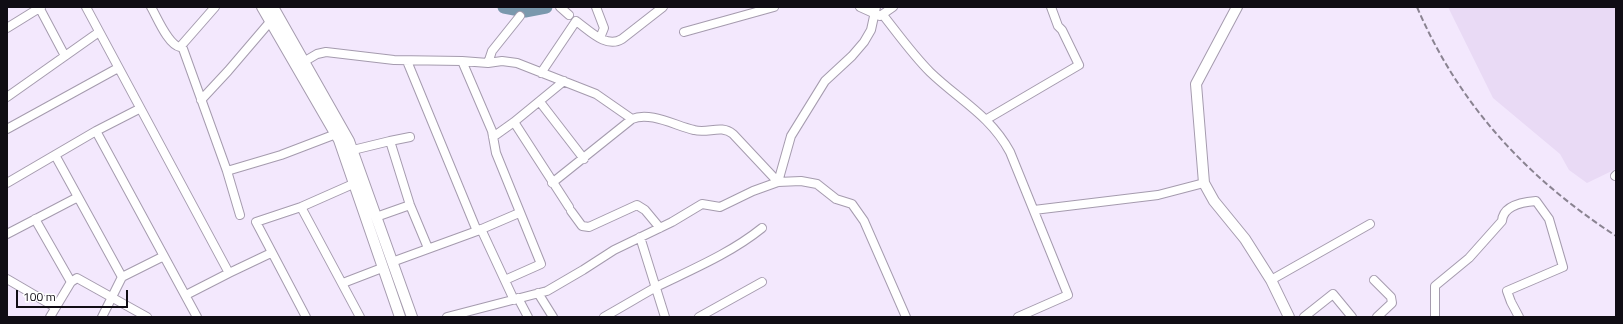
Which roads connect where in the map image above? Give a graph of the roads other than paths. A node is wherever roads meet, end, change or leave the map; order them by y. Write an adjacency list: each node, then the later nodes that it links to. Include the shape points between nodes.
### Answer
1 (40, 7): 19 (street); 24 (street)
2 (86, 7): 20 (street)
3 (151, 7): 23 (street, via 170,40 176,46)
4 (215, 7): 23 (street)
5 (262, 7): 18 (street)
6 (273, 7): 28 (street)
7 (560, 7): 16 (street)
8 (596, 7): 22 (street, via 604,28)
9 (663, 7): 22 (street, via 618,42 608,42)
10 (774, 7): 21 (street)
11 (860, 7): 15 (street)
12 (893, 7): 15 (street)
13 (1051, 7): 37 (street, via 1079,65)
14 (1237, 7): 52 (street, via 1196,84)
15 (878, 12): 37 (street, via 930,71); 49 (street, via 864,42 825,81 790,136)
16 (569, 15)
17 (520, 16): 27 (street, via 492,51)
18 (269, 23): 28 (street); 33 (street)
19 (7, 27)
20 (100, 32): 24 (street); 29 (street)
21 (684, 32)
22 (600, 38): 30 (street, via 576,21)
23 (182, 46): 33 (street)
24 (65, 56): 32 (street)
25 (407, 61): 26 (street); 28 (street, via 326,52); 65 (street)
26 (462, 62): 27 (street); 43 (street)
27 (488, 63): 30 (street, via 509,62)
28 (300, 64): 41 (street); 45 (street, via 343,128)
29 (118, 68): 35 (street); 39 (street)
30 (541, 73): 31 (street)
31 (564, 81): 34 (street); 36 (street, via 596,94)
32 (7, 97)
33 (200, 100): 48 (street)
34 (540, 102): 38 (street); 47 (street)
35 (139, 109): 40 (street); 73 (street)
36 (632, 119): 47 (street); 49 (street, via 647,117 698,131 726,130 733,134)
37 (987, 119): 57 (street, via 1008,147)
38 (514, 122): 43 (street); 51 (street)
39 (7, 129)
40 (96, 132): 46 (street); 70 (street)
41 (336, 134): 48 (street, via 288,153); 53 (street)
42 (410, 137): 44 (street)
43 (493, 137): 58 (street, via 496,153)
44 (390, 141): 45 (street); 55 (street)
45 (353, 150): 60 (street)
46 (55, 155): 50 (street); 54 (street)
47 (584, 159): 51 (street)
48 (227, 171): 59 (street)
49 (778, 182): 63 (street, via 720,207 702,204); 102 (street, via 801,181 817,184 836,199 852,204 864,221)
50 (7, 183)
51 (552, 183): 63 (street, via 582,226 589,227 637,205 645,210)
52 (1204, 183): 57 (street, via 1158,196); 77 (street, via 1214,201 1245,239)
53 (353, 184): 56 (street); 72 (street)
54 (78, 197): 61 (street); 74 (street)
55 (410, 205): 60 (street); 68 (street)
56 (301, 206): 69 (street, via 256,222); 81 (street)
57 (1034, 210): 103 (street, via 1068,295)
58 (519, 213): 65 (street); 76 (street, via 541,264)
59 (240, 215)
60 (376, 217): 71 (street)
61 (35, 219): 66 (street); 79 (street)
62 (1370, 224): 77 (street)
63 (660, 228): 67 (street)
64 (762, 228): 82 (street, via 716,258)
65 (479, 230): 68 (street); 76 (street)
66 (7, 234)
67 (640, 237): 82 (street); 83 (street, via 553,288)
68 (428, 248): 71 (street)
69 (272, 253): 73 (street); 92 (street)
70 (164, 256): 74 (street); 84 (street)
71 (392, 262): 95 (street)
72 (382, 268): 81 (street); 94 (street)
73 (229, 273): 84 (street)
74 (122, 277): 85 (street)
75 (7, 279): 87 (street)
76 (505, 280): 86 (street)
77 (1271, 280): 104 (street)
78 (1374, 280): 107 (street, via 1391,297 1392,303)
79 (71, 282): 85 (street, via 75,278 80,278); 87 (street)
80 (762, 282): 101 (street)
81 (342, 283): 93 (street)
82 (656, 288): 99 (street); 100 (street)
83 (538, 293): 86 (street); 98 (street)
84 (186, 295): 91 (street)
85 (113, 298): 88 (street); 90 (street)
86 (516, 299): 96 (street); 97 (street)
87 (55, 307): 89 (street)
88 (144, 316)
89 (50, 317)
90 (102, 317)
91 (197, 317)
92 (306, 317)
93 (360, 317)
94 (400, 317)
95 (412, 317)
96 (447, 317)
97 (528, 317)
98 (553, 317)
99 (604, 317)
100 (665, 317)
101 (699, 317)
102 (906, 317)
103 (1018, 317)
104 (1289, 317)
105 (1304, 317): 106 (street, via 1333,294)
106 (1352, 317)
107 (1377, 317)
108 (1435, 317): 109 (street, via 1435,286 1470,258 1502,221 1502,216 1508,209 1525,202 1536,201 1549,219 1563,267 1507,291)
109 (1519, 317)

